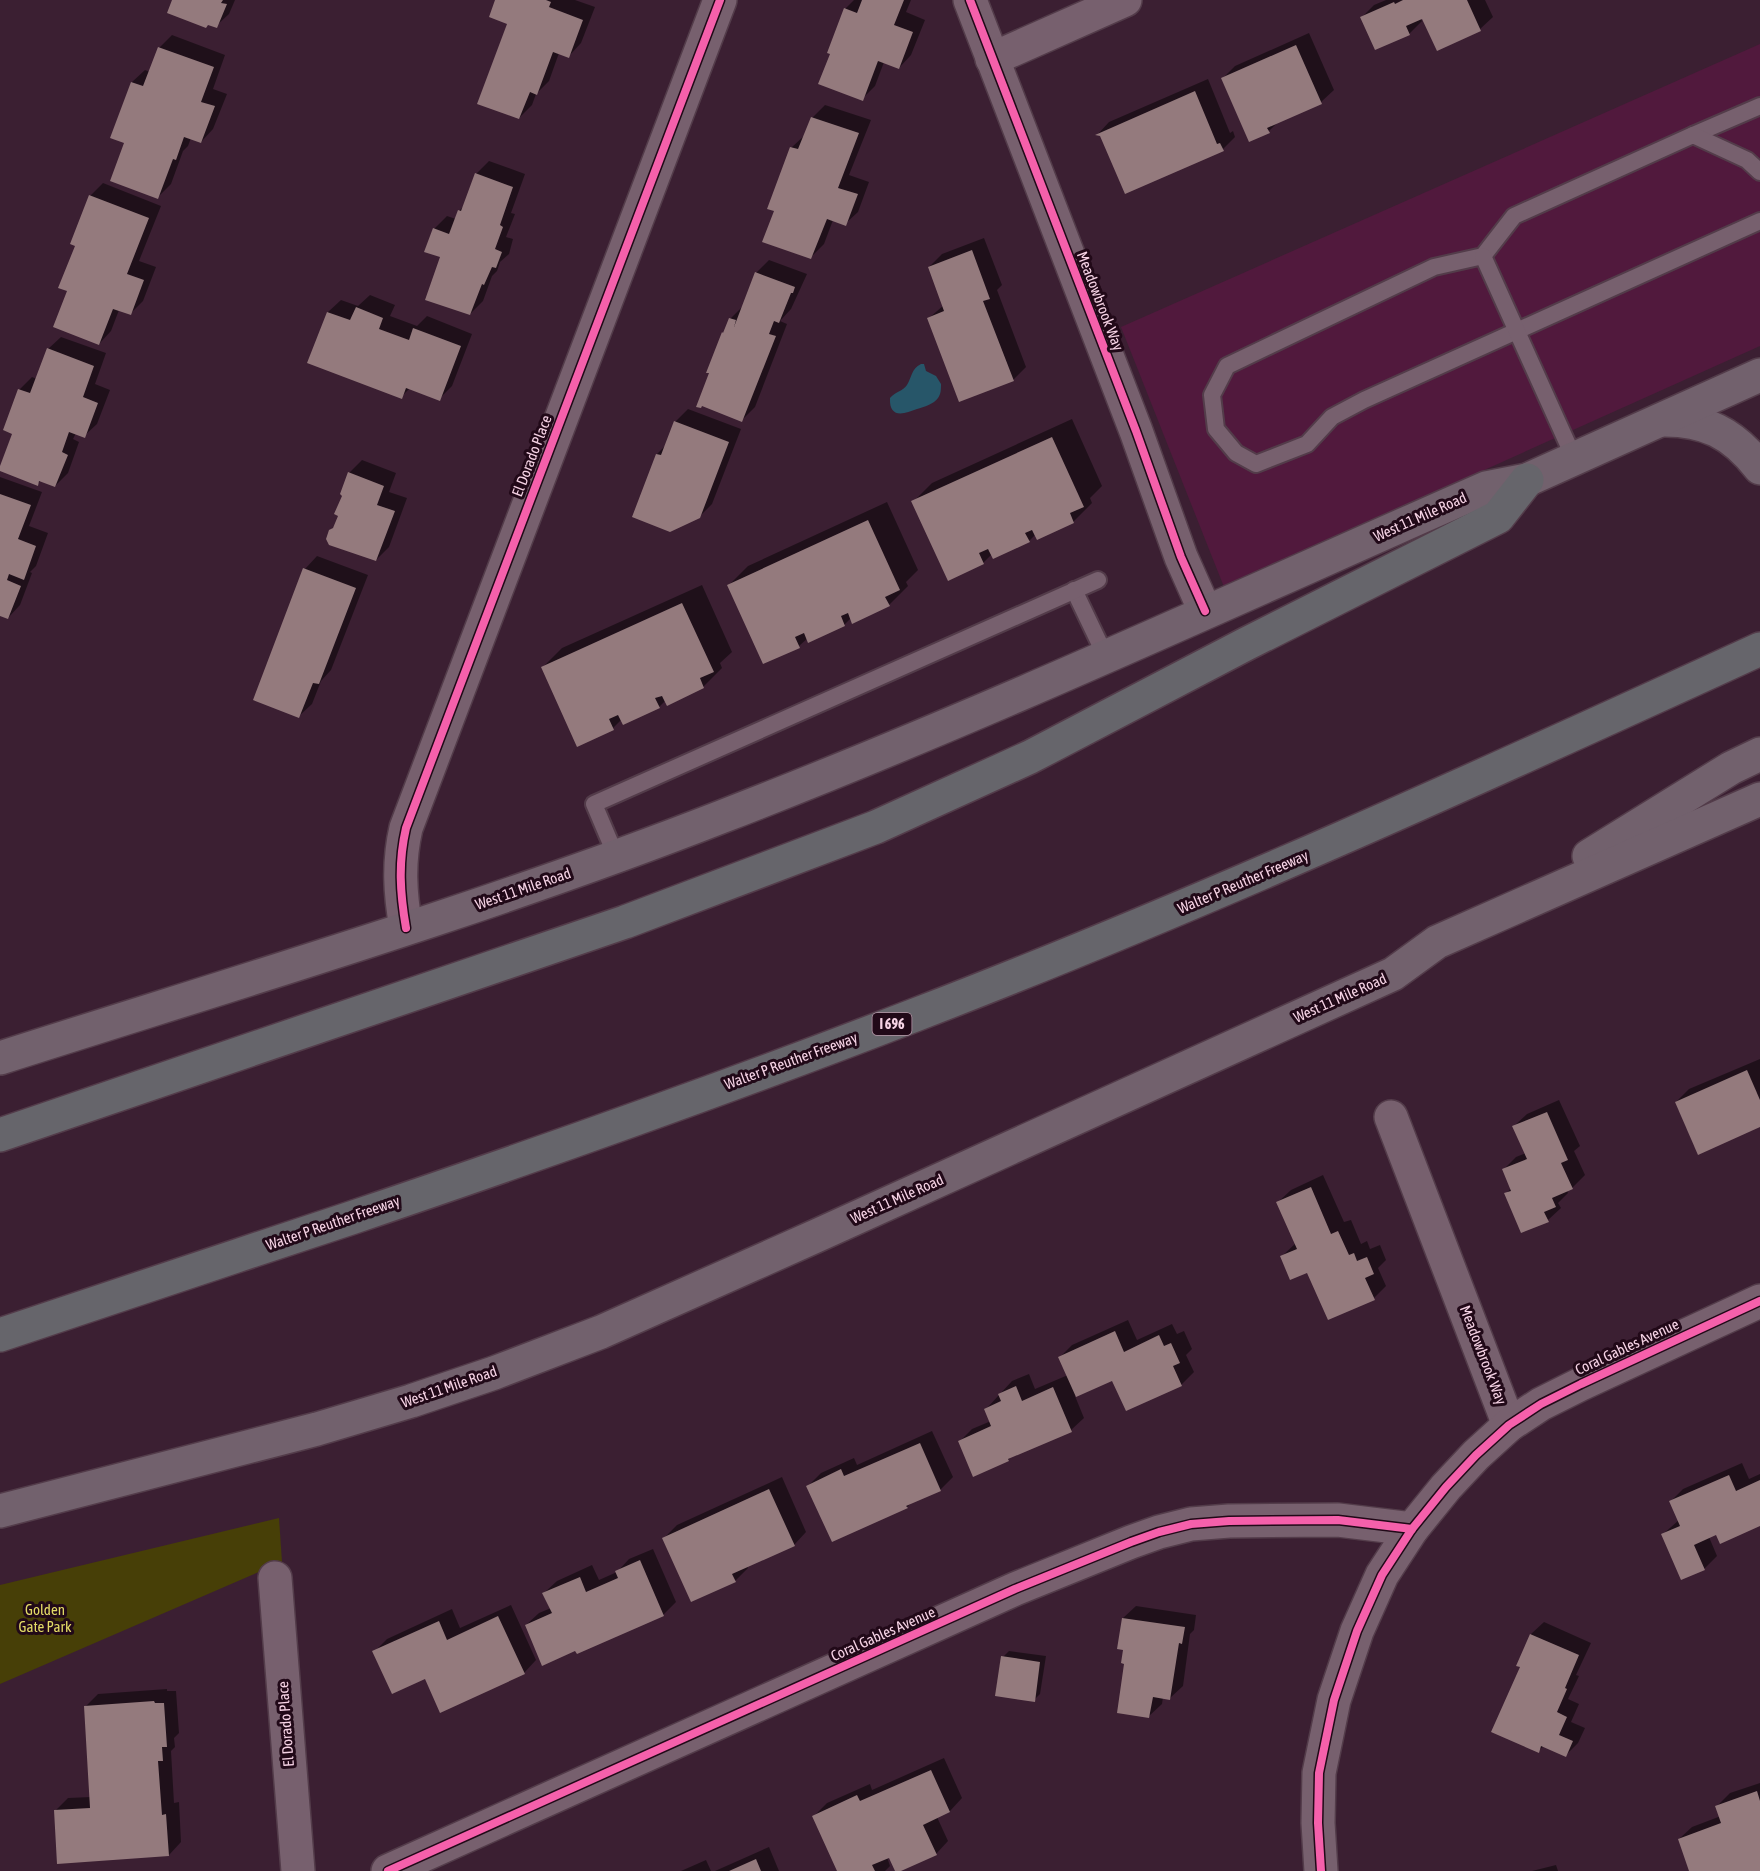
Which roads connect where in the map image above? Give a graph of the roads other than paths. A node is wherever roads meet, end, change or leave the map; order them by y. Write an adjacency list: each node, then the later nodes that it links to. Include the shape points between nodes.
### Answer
1 (720, 0): 25 (street, El Dorado Place, via 406,828 400,878)
2 (970, 0): 4 (street, Meadowbrook Way)
3 (1125, 0): 4 (street)
4 (992, 59): 18 (street, Meadowbrook Way)
5 (1760, 106): 6 (lane)
6 (1693, 135): 7 (lane, via 1747,160); 9 (lane, via 1514,216)
7 (1760, 172)
8 (1760, 221): 10 (lane)
9 (1483, 256): 10 (lane); 10 (lane, via 1434,267 1227,366 1212,395 1216,429 1236,453 1256,464 1306,444 1332,417 1364,400)
10 (1516, 331): 13 (lane)
11 (1760, 375): 12 (main road, West 11 Mile Road)
12 (1660, 420): 13 (main road, West 11 Mile Road); 14 (main road, via 1713,428 1737,443)
13 (1574, 458): 15 (main road, West 11 Mile Road)
14 (1760, 468)
15 (1527, 480): 18 (main road, West 11 Mile Road, via 1486,488); 28 (highway, via 1498,517 1030,757 876,827 625,922)
16 (1098, 580): 17 (lane)
17 (1074, 590): 20 (lane); 23 (lane, via 594,804)
18 (1205, 611): 20 (main road, West 11 Mile Road)
19 (1760, 649): 30 (highway, Walter P Reuther Freeway / I 696, via 1313,852 915,1015 586,1136)
20 (1106, 657): 23 (main road, West 11 Mile Road, via 880,754)
21 (1760, 754): 24 (main road, via 1731,768)
22 (1760, 799): 24 (main road, West 11 Mile Road)
23 (616, 856): 25 (main road, West 11 Mile Road)
24 (1484, 922): 32 (main road, West 11 Mile Road, via 1437,942 1393,974 601,1332 494,1373 317,1429)
25 (406, 928): 26 (main road, West 11 Mile Road)
26 (0, 1058)
27 (1391, 1118): 31 (street, Meadowbrook Way)
28 (0, 1135)
29 (1760, 1301): 31 (street, Coral Gables Avenue, via 1581,1384)
30 (0, 1335)
31 (1509, 1425): 33 (street, Meadowbrook Way, via 1446,1487)
32 (0, 1510)
33 (1412, 1529): 36 (street, Coral Gables Avenue, via 1338,1520 1229,1521 1159,1532 1015,1589); 37 (street, Meadowbrook Way, via 1382,1575 1357,1631 1334,1700 1319,1773)
34 (275, 1578): 35 (street, El Dorado Place)
35 (298, 1871)
36 (388, 1871)
37 (1321, 1871)

